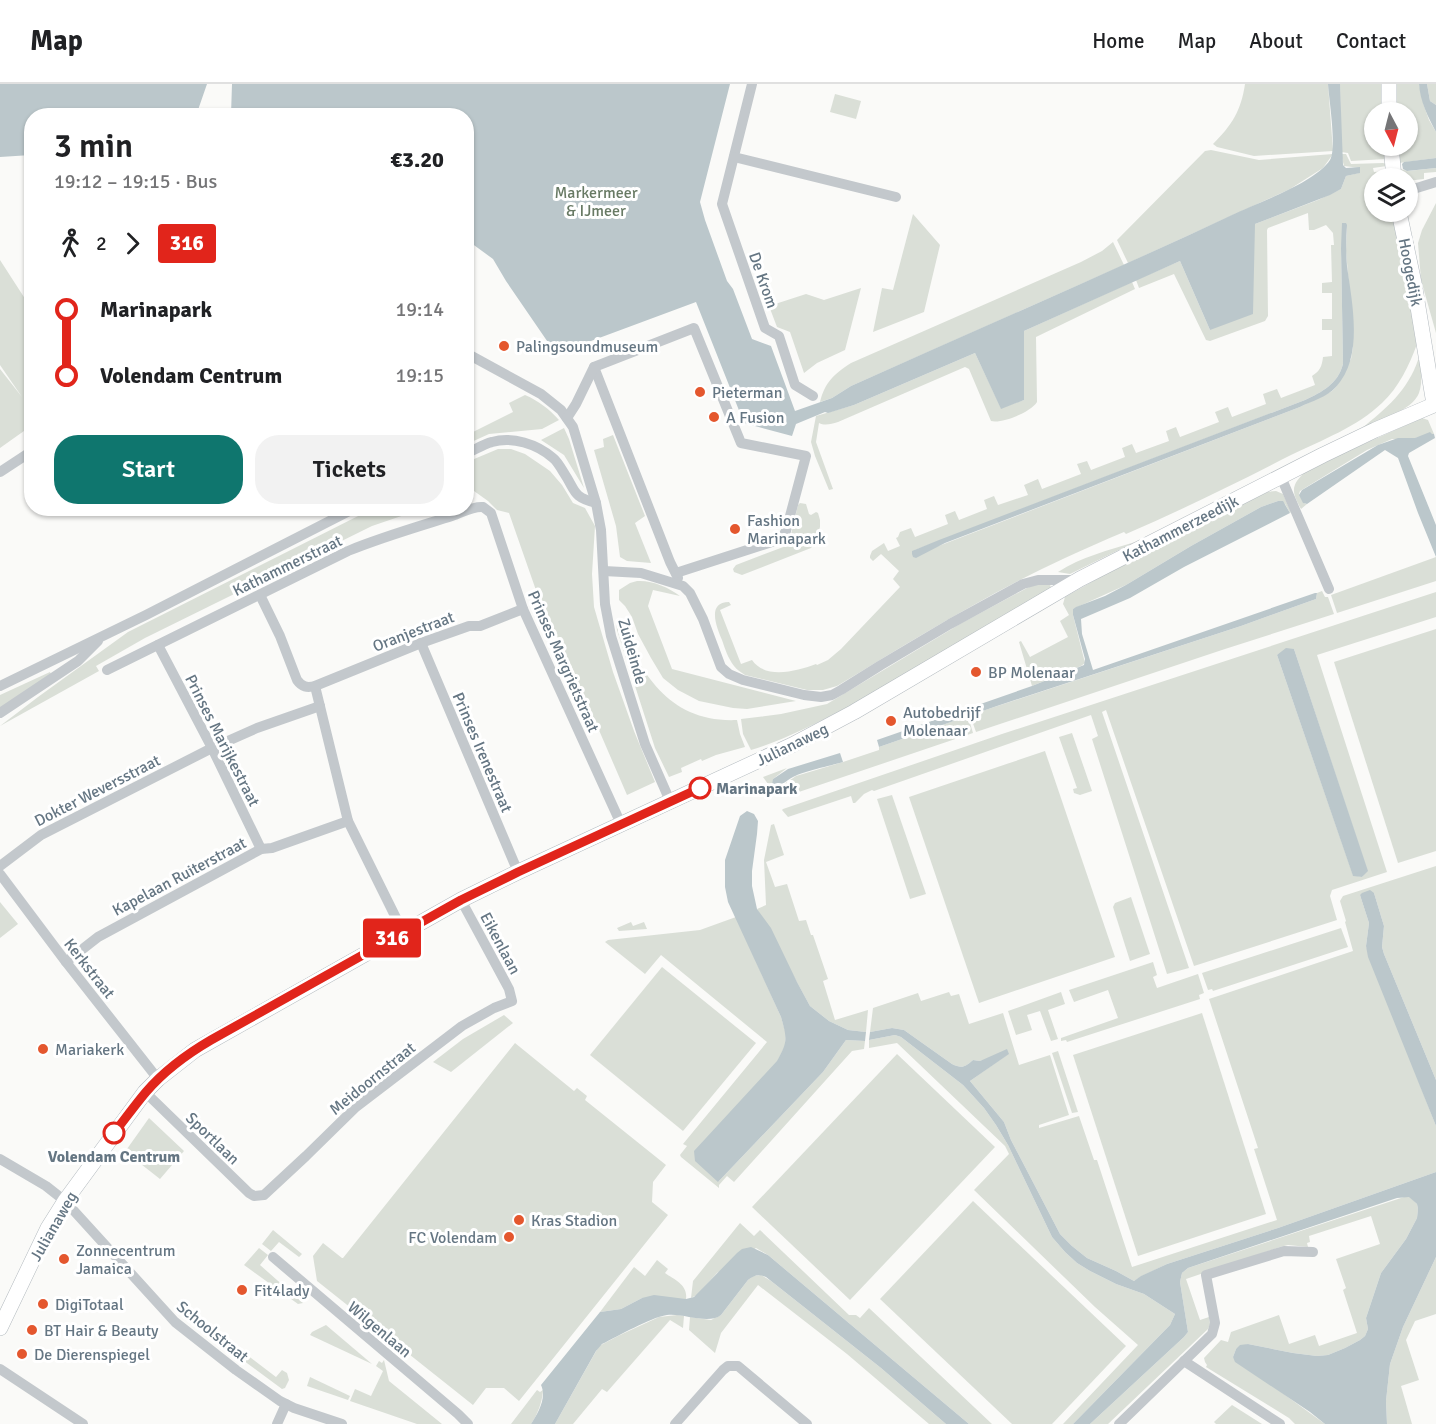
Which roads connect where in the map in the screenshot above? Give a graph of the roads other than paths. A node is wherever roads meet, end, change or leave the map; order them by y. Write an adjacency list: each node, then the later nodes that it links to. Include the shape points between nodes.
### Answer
1 (752, 84): 4 (street, De Krom)
2 (1389, 84): 3 (main road)
3 (1389, 102)
4 (734, 156): 7 (street); 11 (street, De Krom, via 722,204 765,328 779,336 795,384)
5 (1436, 182): 6 (street)
6 (1418, 188)
7 (897, 197)
8 (1401, 222): 12 (main road, Hoogedijk)
9 (474, 358): 13 (street, Zuideinde, via 541,394)
10 (594, 367): 13 (street); 24 (street); 24 (street, via 694,328 741,443 806,456 781,539)
11 (813, 396)
12 (1435, 404): 17 (main road, Kathammerzeedijk)
13 (567, 418): 18 (street, Zuideinde)
14 (474, 450): 18 (street, via 493,441 510,440 533,446 554,458 580,498)
15 (24, 456): 16 (street)
16 (0, 472)
17 (1281, 477): 25 (main road, Kathammerzeedijk); 27 (street)
18 (596, 503): 23 (street, Zuideinde)
19 (474, 508): 20 (street, Kathammerstraat)
20 (487, 509): 29 (street, Prinses Margrietstraat)
21 (339, 516): 30 (street)
22 (453, 516): 28 (street, Kathammerstraat, via 348,551)
23 (604, 571): 26 (street, via 641,573); 39 (street, Zuideinde, via 611,636 645,744)
24 (676, 573): 26 (street)
25 (1080, 579): 26 (street, via 1023,584 841,690 820,697 729,674 721,667 703,619); 39 (main road, Julianaweg, via 827,727)
26 (683, 586)
27 (1329, 589)
28 (260, 595): 32 (street, Kathammerstraat); 35 (street, via 297,680 306,687)
29 (523, 609): 31 (street, Oranjestraat); 41 (street, Prinses Margrietstraat)
30 (103, 635): 34 (street); 37 (street, via 78,662)
31 (421, 643): 35 (street, Oranjestraat); 44 (street, Prinses Irenestraat)
32 (158, 645): 33 (street, Kathammerstraat); 38 (street, Prinses Marijkestraat)
33 (107, 670)
34 (0, 686)
35 (315, 686): 36 (street)
36 (320, 706): 38 (street, Dokter Weversstraat); 40 (street)
37 (0, 713)
38 (212, 748): 42 (street, Prinses Marijkestraat); 43 (street, Dokter Weversstraat, via 41,835)
39 (670, 801): 41 (main road, Julianaweg)
40 (348, 821): 42 (street, Kapelaan Ruiterstraat); 47 (street)
41 (621, 824): 44 (main road, Julianaweg)
42 (261, 849): 48 (street, Kapelaan Ruiterstraat, via 98,937)
43 (0, 866)
44 (518, 872): 46 (main road, Julianaweg)
45 (0, 874): 48 (street, Kerkstraat)
46 (461, 900): 47 (main road, Julianaweg); 49 (street, Eikenlaan, via 509,988)
47 (403, 932): 50 (main road, Julianaweg, via 203,1045)
48 (66, 962): 50 (street, Kerkstraat)
49 (512, 1001): 53 (street, Meidoornstraat, via 462,1026 356,1107)
50 (158, 1079): 51 (main road, Julianaweg)
51 (145, 1092): 53 (street, Sportlaan, via 249,1193); 54 (main road, Julianaweg)
52 (0, 1159): 54 (street, Schoolstraat, via 46,1186)
53 (264, 1195)
54 (70, 1206): 57 (main road, Julianaweg, via 48,1228); 60 (street, Schoolstraat, via 175,1322)
55 (1313, 1252): 58 (street, via 1284,1251 1206,1275 1215,1328)
56 (273, 1257): 64 (street, Wilgenlaan)
57 (0, 1328)
58 (1184, 1361): 67 (street); 68 (street)
59 (0, 1370): 61 (street)
60 (286, 1404): 62 (street); 63 (street, Schoolstraat)
61 (84, 1424)
62 (277, 1424)
63 (342, 1424)
64 (468, 1424)
65 (675, 1424): 66 (street, via 723,1370 733,1365)
66 (807, 1424)
67 (1119, 1424)
68 (1280, 1424)

